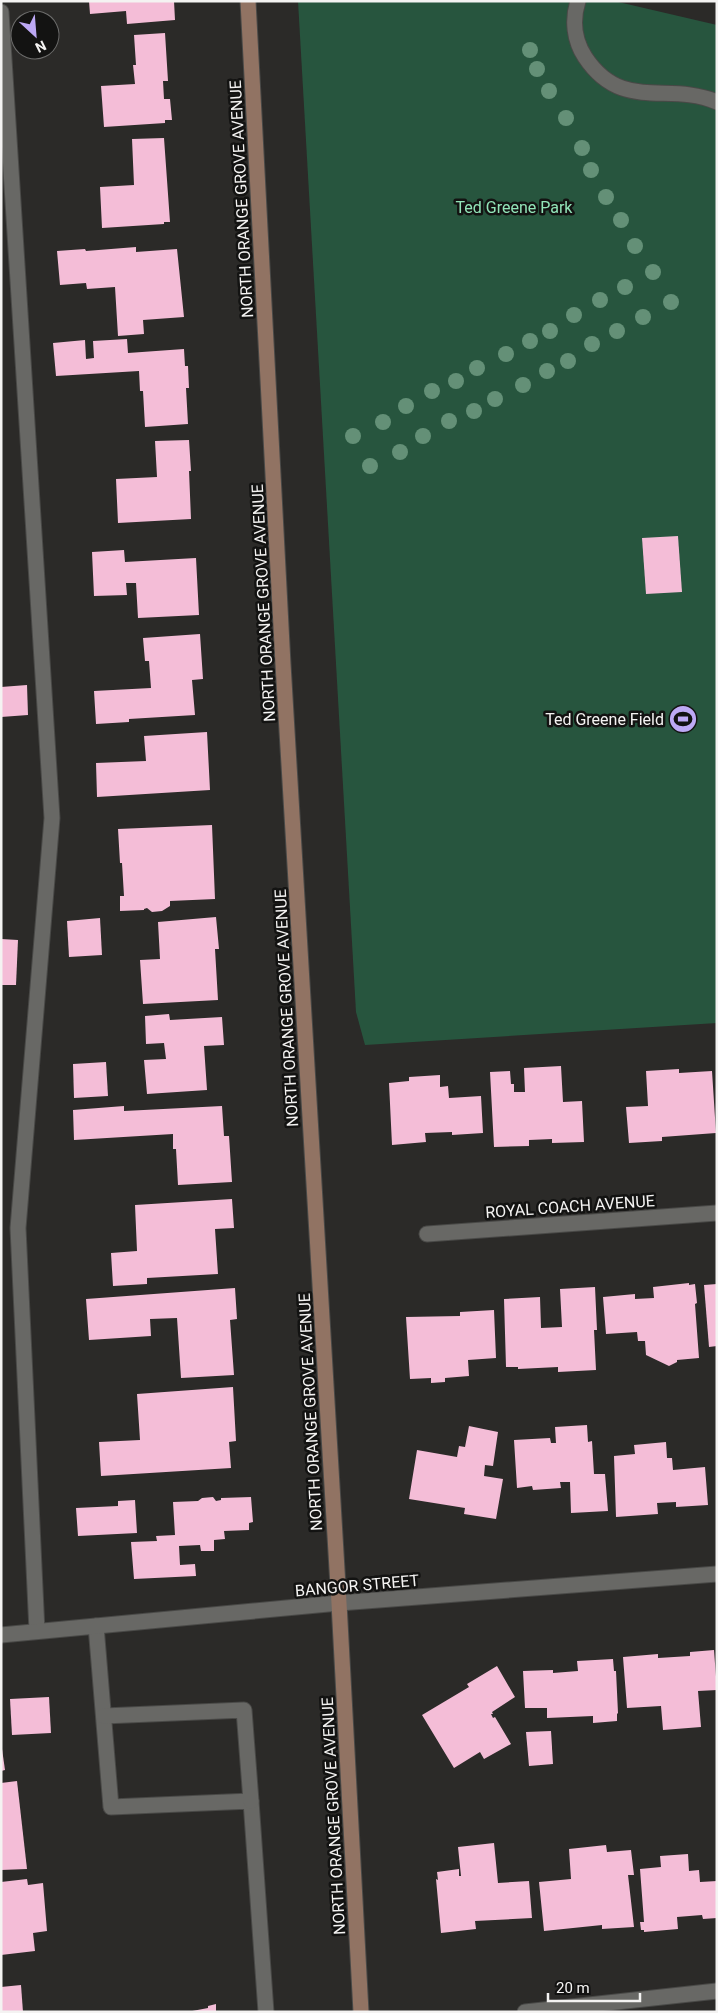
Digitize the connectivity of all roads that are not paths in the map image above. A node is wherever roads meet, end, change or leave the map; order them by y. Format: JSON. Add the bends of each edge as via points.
{"nodes":[{"id":1,"x":248,"y":1,"type":"edge"},
{"id":2,"x":578,"y":1,"type":"edge"},
{"id":3,"x":1,"y":12,"type":"edge"},
{"id":4,"x":717,"y":102,"type":"edge"},
{"id":5,"x":717,"y":1214,"type":"edge"},
{"id":6,"x":427,"y":1234,"type":"dead end"},
{"id":7,"x":717,"y":1574,"type":"edge"},
{"id":8,"x":339,"y":1603,"type":"junction"},
{"id":9,"x":96,"y":1626,"type":"junction"},
{"id":10,"x":37,"y":1631,"type":"junction"},
{"id":11,"x":1,"y":1635,"type":"edge"},
{"id":12,"x":104,"y":1716,"type":"junction"},
{"id":13,"x":251,"y":1801,"type":"junction"},
{"id":14,"x":717,"y":1991,"type":"edge"},
{"id":15,"x":266,"y":2012,"type":"edge"},
{"id":16,"x":361,"y":2012,"type":"edge"},
{"id":17,"x":525,"y":2012,"type":"edge"}],
"edges":[{"from":1,"to":8,"type":"main road","name":"NORTH ORANGE GROVE AVENUE"},
{"from":2,"to":4,"type":"street","via":[[575,33],[582,52],[594,71],[613,85],[632,92],[704,96]]},
{"from":3,"to":10,"type":"street","via":[[52,818],[18,1228]]},
{"from":5,"to":6,"type":"street","name":"ROYAL COACH AVENUE"},
{"from":7,"to":8,"type":"street","name":"BANGOR STREET"},
{"from":8,"to":9,"type":"street","name":"BANGOR STREET"},
{"from":8,"to":16,"type":"main road","name":"NORTH ORANGE GROVE AVENUE"},
{"from":9,"to":10,"type":"street","name":"BANGOR STREET"},
{"from":9,"to":12,"type":"street"},
{"from":10,"to":11,"type":"street","name":"BANGOR STREET"},
{"from":12,"to":13,"type":"street","via":[[111,1807]]},
{"from":12,"to":13,"type":"street","via":[[244,1710]]},
{"from":13,"to":15,"type":"street"},
{"from":14,"to":17,"type":"street"}]}
